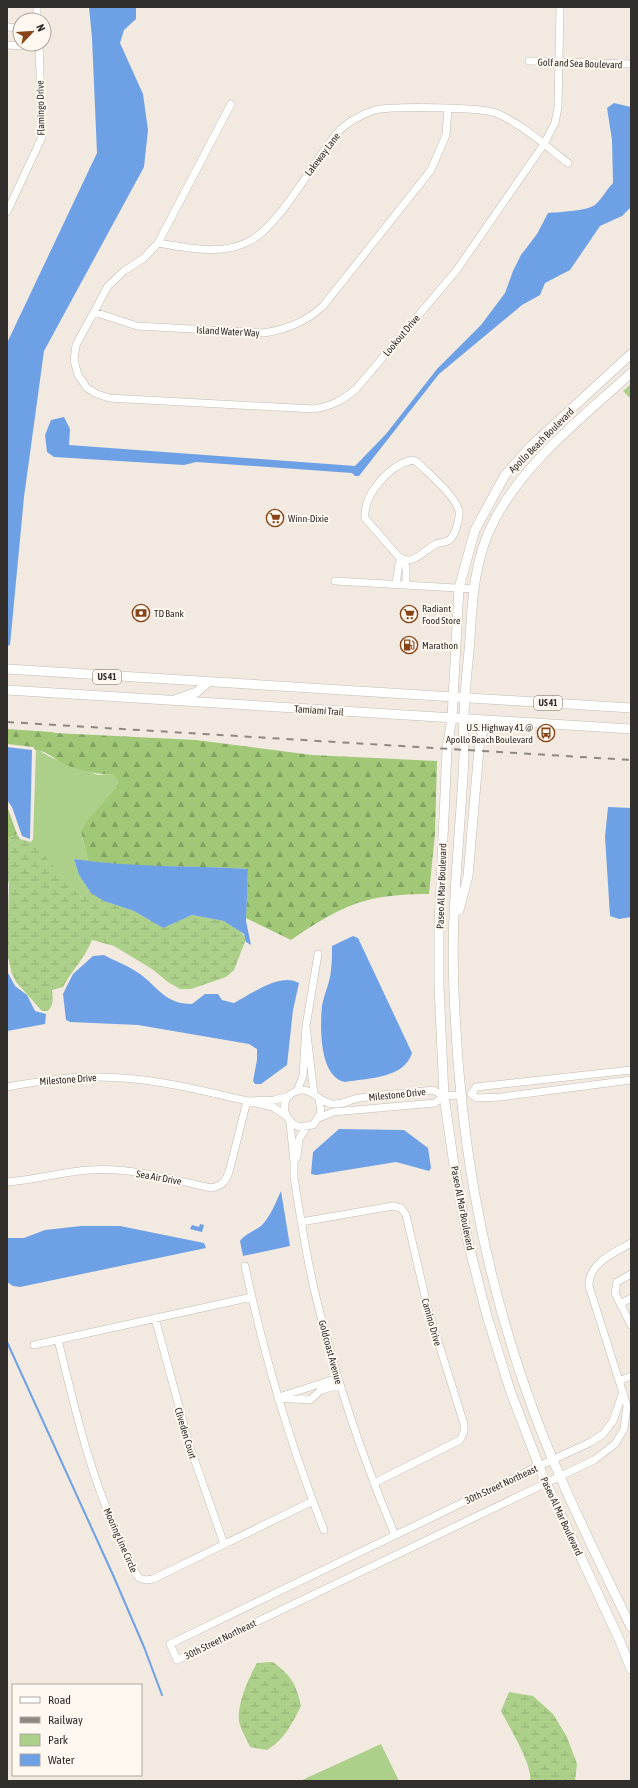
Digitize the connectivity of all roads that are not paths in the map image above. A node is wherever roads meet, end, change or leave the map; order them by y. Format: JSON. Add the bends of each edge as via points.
{"nodes":[{"id":1,"x":560,"y":7,"type":"edge"},
{"id":2,"x":39,"y":52,"type":"edge"},
{"id":3,"x":529,"y":61,"type":"dead end"},
{"id":4,"x":559,"y":63,"type":"junction"},
{"id":5,"x":631,"y":64,"type":"edge"},
{"id":6,"x":232,"y":104,"type":"dead end"},
{"id":7,"x":448,"y":109,"type":"junction"},
{"id":8,"x":544,"y":144,"type":"junction"},
{"id":9,"x":568,"y":163,"type":"dead end"},
{"id":10,"x":7,"y":212,"type":"edge"},
{"id":11,"x":158,"y":243,"type":"junction"},
{"id":12,"x":94,"y":312,"type":"junction"},
{"id":13,"x":631,"y":354,"type":"edge"},
{"id":14,"x":631,"y":374,"type":"edge"},
{"id":15,"x":402,"y":559,"type":"junction"},
{"id":16,"x":335,"y":581,"type":"dead end"},
{"id":17,"x":396,"y":584,"type":"junction"},
{"id":18,"x":406,"y":584,"type":"junction"},
{"id":19,"x":459,"y":588,"type":"junction"},
{"id":20,"x":474,"y":589,"type":"junction"},
{"id":21,"x":7,"y":669,"type":"edge"},
{"id":22,"x":207,"y":683,"type":"junction"},
{"id":23,"x":7,"y":690,"type":"edge"},
{"id":24,"x":453,"y":698,"type":"junction"},
{"id":25,"x":465,"y":698,"type":"junction"},
{"id":26,"x":172,"y":701,"type":"junction"},
{"id":27,"x":631,"y":708,"type":"edge"},
{"id":28,"x":452,"y":718,"type":"junction"},
{"id":29,"x":464,"y":719,"type":"junction"},
{"id":30,"x":493,"y":721,"type":"junction"},
{"id":31,"x":631,"y":729,"type":"edge"},
{"id":32,"x":454,"y":929,"type":"junction"},
{"id":33,"x":318,"y":954,"type":"dead end"},
{"id":34,"x":306,"y":1026,"type":"junction"},
{"id":35,"x":631,"y":1070,"type":"edge"},
{"id":36,"x":631,"y":1080,"type":"edge"},
{"id":37,"x":7,"y":1087,"type":"edge"},
{"id":38,"x":297,"y":1091,"type":"junction"},
{"id":39,"x":460,"y":1095,"type":"junction"},
{"id":40,"x":289,"y":1096,"type":"junction"},
{"id":41,"x":316,"y":1096,"type":"junction"},
{"id":42,"x":444,"y":1096,"type":"junction"},
{"id":43,"x":247,"y":1100,"type":"junction"},
{"id":44,"x":285,"y":1114,"type":"junction"},
{"id":45,"x":320,"y":1118,"type":"junction"},
{"id":46,"x":290,"y":1123,"type":"junction"},
{"id":47,"x":306,"y":1128,"type":"junction"},
{"id":48,"x":294,"y":1162,"type":"junction"},
{"id":49,"x":7,"y":1182,"type":"edge"},
{"id":50,"x":301,"y":1222,"type":"junction"},
{"id":51,"x":631,"y":1243,"type":"edge"},
{"id":52,"x":245,"y":1266,"type":"dead end"},
{"id":53,"x":631,"y":1274,"type":"edge"},
{"id":54,"x":252,"y":1297,"type":"junction"},
{"id":55,"x":631,"y":1298,"type":"edge"},
{"id":56,"x":620,"y":1304,"type":"junction"},
{"id":57,"x":155,"y":1318,"type":"junction"},
{"id":58,"x":631,"y":1325,"type":"edge"},
{"id":59,"x":58,"y":1340,"type":"junction"},
{"id":60,"x":34,"y":1345,"type":"dead end"},
{"id":61,"x":631,"y":1376,"type":"edge"},
{"id":62,"x":339,"y":1381,"type":"junction"},
{"id":63,"x":619,"y":1381,"type":"junction"},
{"id":64,"x":623,"y":1392,"type":"junction"},
{"id":65,"x":278,"y":1398,"type":"junction"},
{"id":66,"x":553,"y":1460,"type":"junction"},
{"id":67,"x":539,"y":1466,"type":"junction"},
{"id":68,"x":560,"y":1476,"type":"junction"},
{"id":69,"x":546,"y":1482,"type":"junction"},
{"id":70,"x":374,"y":1483,"type":"junction"},
{"id":71,"x":313,"y":1501,"type":"junction"},
{"id":72,"x":324,"y":1530,"type":"dead end"},
{"id":73,"x":395,"y":1535,"type":"junction"},
{"id":74,"x":224,"y":1544,"type":"junction"},
{"id":75,"x":631,"y":1627,"type":"edge"},
{"id":76,"x":631,"y":1669,"type":"edge"}],
"edges":[{"from":1,"to":4,"type":"street","name":"Lookout Drive"},
{"from":2,"to":10,"type":"street","name":"Flamingo Drive","via":[[42,137]]},
{"from":3,"to":4,"type":"street","name":"Golf and Sea Boulevard"},
{"from":4,"to":5,"type":"street","name":"Golf and Sea Boulevard"},
{"from":4,"to":8,"type":"street","name":"Lookout Drive","via":[[558,107],[555,123]]},
{"from":6,"to":11,"type":"street"},
{"from":7,"to":8,"type":"street","name":"Lakeway Lane","via":[[484,110],[496,114]]},
{"from":7,"to":11,"type":"street","name":"Lakeway Lane","via":[[375,110],[356,118],[338,132],[277,215],[251,240],[231,249],[197,250]]},
{"from":7,"to":12,"type":"street","name":"Island Water Way","via":[[446,135],[431,170],[323,306],[298,324],[264,333],[137,326]]},
{"from":8,"to":9,"type":"street","name":"Lakeway Lane"},
{"from":8,"to":12,"type":"street","name":"Lookout Drive","via":[[456,271],[356,389],[328,407],[314,409],[109,398],[97,394],[87,388],[78,375],[74,360],[76,345]]},
{"from":11,"to":12,"type":"street","via":[[144,258],[124,271],[108,286]]},
{"from":13,"to":19,"type":"main road","name":"Apollo Beach Boulevard","via":[[531,446],[505,475],[475,530]]},
{"from":14,"to":20,"type":"main road","name":"Apollo Beach Boulevard","via":[[541,455],[520,481],[493,521],[481,555]]},
{"from":15,"to":15,"type":"street","via":[[412,560],[434,545],[447,541],[452,537],[460,518],[453,500],[417,462],[412,460],[398,465],[382,480],[368,500],[364,511],[365,518]]},
{"from":15,"to":17,"type":"street"},
{"from":15,"to":18,"type":"street","via":[[406,568]]},
{"from":16,"to":17,"type":"street"},
{"from":17,"to":18,"type":"street"},
{"from":18,"to":19,"type":"street"},
{"from":19,"to":20,"type":"street"},
{"from":19,"to":24,"type":"main road","name":"Apollo Beach Boulevard"},
{"from":20,"to":25,"type":"main road","name":"Apollo Beach Boulevard"},
{"from":21,"to":22,"type":"main road","name":"Tamiami Trail","number":"US 41"},
{"from":22,"to":24,"type":"main road","name":"Tamiami Trail","number":"US 41"},
{"from":22,"to":26,"type":"main road","via":[[198,692]]},
{"from":23,"to":26,"type":"main road","name":"Tamiami Trail","number":"US 41"},
{"from":24,"to":25,"type":"main road","name":"Tamiami Trail","number":"US 41"},
{"from":24,"to":28,"type":"main road","name":"Apollo Beach Boulevard"},
{"from":25,"to":27,"type":"main road","name":"Tamiami Trail","number":"US 41"},
{"from":25,"to":29,"type":"main road","name":"Apollo Beach Boulevard"},
{"from":26,"to":28,"type":"main road","name":"Tamiami Trail","number":"US 41"},
{"from":28,"to":29,"type":"main road","name":"Tamiami Trail","number":"US 41"},
{"from":28,"to":42,"type":"main road","name":"Paseo Al Mar Boulevard","via":[[447,750],[439,928]]},
{"from":29,"to":30,"type":"main road","name":"Tamiami Trail","number":"US 41"},
{"from":29,"to":32,"type":"main road","name":"Paseo Al Mar Boulevard"},
{"from":30,"to":31,"type":"main road","name":"Tamiami Trail","number":"US 41"},
{"from":30,"to":32,"type":"main road","via":[[480,737],[468,876]]},
{"from":32,"to":39,"type":"main road","name":"Paseo Al Mar Boulevard","via":[[453,986]]},
{"from":33,"to":34,"type":"street"},
{"from":34,"to":38,"type":"street","via":[[303,1076]]},
{"from":34,"to":41,"type":"street"},
{"from":35,"to":36,"type":"street","via":[[476,1087],[471,1094],[477,1098],[501,1097]]},
{"from":37,"to":43,"type":"street","name":"Milestone Drive","via":[[93,1076],[171,1084]]},
{"from":38,"to":40,"type":"street"},
{"from":38,"to":41,"type":"street","via":[[307,1091]]},
{"from":39,"to":42,"type":"street"},
{"from":39,"to":66,"type":"main road","name":"Paseo Al Mar Boulevard","via":[[468,1159],[490,1272],[526,1389]]},
{"from":40,"to":43,"type":"street","name":"Milestone Drive","via":[[274,1100]]},
{"from":40,"to":44,"type":"street","via":[[284,1105]]},
{"from":41,"to":42,"type":"street","name":"Milestone Drive","via":[[333,1104],[357,1098],[433,1090]]},
{"from":41,"to":45,"type":"street","via":[[322,1108]]},
{"from":42,"to":45,"type":"street","name":"Milestone Drive","via":[[435,1103],[333,1112]]},
{"from":42,"to":67,"type":"main road","name":"Paseo Al Mar Boulevard","via":[[468,1242],[510,1390]]},
{"from":43,"to":44,"type":"street","name":"Milestone Drive"},
{"from":43,"to":49,"type":"street","name":"Sea Air Drive","via":[[229,1172],[226,1181],[219,1187],[211,1188],[162,1176],[91,1170]]},
{"from":44,"to":46,"type":"street"},
{"from":45,"to":47,"type":"street"},
{"from":46,"to":47,"type":"street","via":[[299,1128]]},
{"from":46,"to":48,"type":"street","name":"Goldcoast Avenue"},
{"from":47,"to":48,"type":"street","name":"Goldcoast Avenue"},
{"from":48,"to":50,"type":"street","name":"Goldcoast Avenue"},
{"from":50,"to":62,"type":"street","name":"Goldcoast Avenue","via":[[315,1293]]},
{"from":50,"to":70,"type":"street","name":"Camino Drive","via":[[393,1206],[401,1208],[406,1215],[428,1309],[464,1424],[464,1432],[460,1440]]},
{"from":51,"to":63,"type":"street","name":"30th Street Northeast","via":[[596,1264],[589,1279]]},
{"from":52,"to":54,"type":"street"},
{"from":53,"to":56,"type":"street","via":[[617,1282],[615,1293]]},
{"from":54,"to":57,"type":"street"},
{"from":54,"to":65,"type":"street"},
{"from":55,"to":56,"type":"street"},
{"from":56,"to":58,"type":"street"},
{"from":57,"to":59,"type":"street"},
{"from":57,"to":74,"type":"street","name":"Cliveden Court","via":[[190,1447]]},
{"from":59,"to":60,"type":"street"},
{"from":59,"to":74,"type":"street","name":"Mooring Line Circle","via":[[95,1476],[111,1521],[139,1578],[153,1579]]},
{"from":61,"to":63,"type":"street"},
{"from":62,"to":65,"type":"street"},
{"from":62,"to":65,"type":"street","via":[[321,1390],[310,1400]]},
{"from":62,"to":70,"type":"street","name":"Goldcoast Avenue"},
{"from":63,"to":64,"type":"street","name":"30th Street Northeast"},
{"from":64,"to":66,"type":"street","name":"30th Street Northeast","via":[[613,1421],[603,1434]]},
{"from":64,"to":68,"type":"street","name":"30th Street Northeast","via":[[628,1406],[624,1429],[615,1444],[601,1456]]},
{"from":65,"to":71,"type":"street"},
{"from":66,"to":67,"type":"street","name":"30th Street Northeast"},
{"from":66,"to":68,"type":"main road","name":"Paseo Al Mar Boulevard"},
{"from":67,"to":69,"type":"main road","name":"Paseo Al Mar Boulevard"},
{"from":67,"to":73,"type":"street","name":"30th Street Northeast"},
{"from":68,"to":69,"type":"street","name":"30th Street Northeast"},
{"from":68,"to":75,"type":"main road","name":"Paseo Al Mar Boulevard"},
{"from":69,"to":73,"type":"street","name":"30th Street Northeast","via":[[177,1660],[170,1644]]},
{"from":69,"to":76,"type":"main road","name":"Paseo Al Mar Boulevard"},
{"from":70,"to":73,"type":"street","name":"Goldcoast Avenue"},
{"from":71,"to":72,"type":"street"},
{"from":71,"to":74,"type":"street","name":"Mooring Line Circle"}]}
